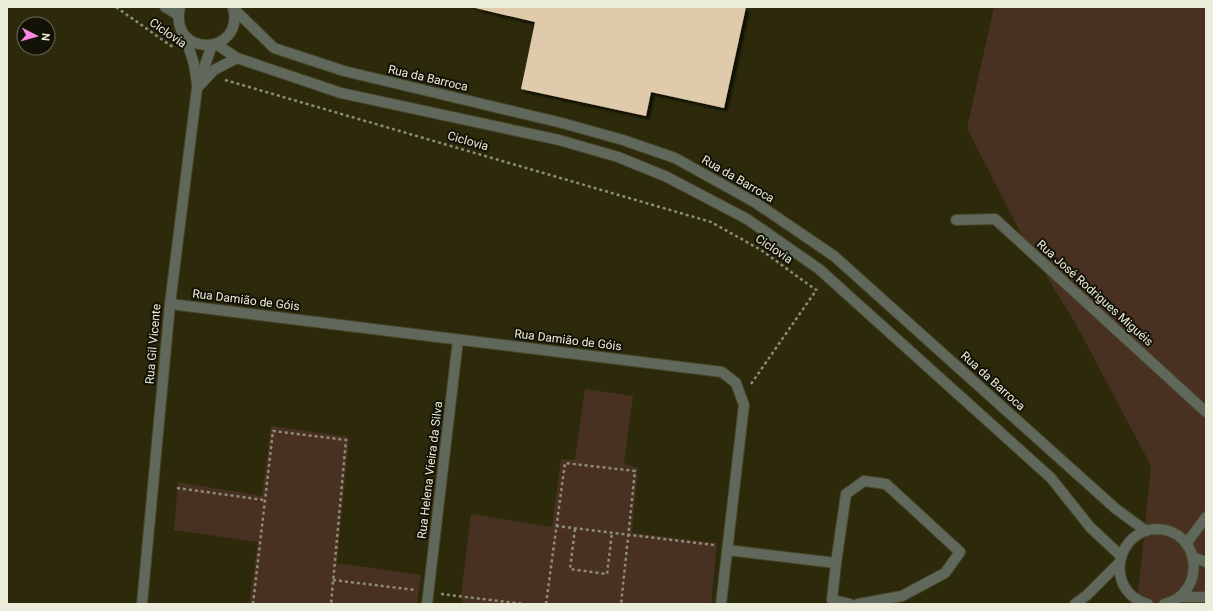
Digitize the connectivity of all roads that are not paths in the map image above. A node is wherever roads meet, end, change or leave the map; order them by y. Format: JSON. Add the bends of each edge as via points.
{"nodes":[{"id":1,"x":165,"y":7,"type":"edge"},
{"id":2,"x":233,"y":8,"type":"edge"},
{"id":3,"x":179,"y":11,"type":"edge"},
{"id":4,"x":185,"y":36,"type":"junction"},
{"id":5,"x":214,"y":44,"type":"junction"},
{"id":6,"x":237,"y":58,"type":"junction"},
{"id":7,"x":197,"y":88,"type":"junction"},
{"id":8,"x":956,"y":220,"type":"dead end"},
{"id":9,"x":170,"y":304,"type":"junction"},
{"id":10,"x":458,"y":340,"type":"junction"},
{"id":11,"x":1206,"y":412,"type":"edge"},
{"id":12,"x":1206,"y":517,"type":"edge"},
{"id":13,"x":1146,"y":531,"type":"junction"},
{"id":14,"x":1186,"y":544,"type":"junction"},
{"id":15,"x":726,"y":550,"type":"junction"},
{"id":16,"x":1193,"y":557,"type":"junction"},
{"id":17,"x":1120,"y":559,"type":"junction"},
{"id":18,"x":1206,"y":562,"type":"edge"},
{"id":19,"x":836,"y":563,"type":"junction"},
{"id":20,"x":1180,"y":597,"type":"junction"},
{"id":21,"x":1206,"y":597,"type":"edge"},
{"id":22,"x":1135,"y":602,"type":"edge"},
{"id":23,"x":142,"y":604,"type":"edge"},
{"id":24,"x":427,"y":604,"type":"edge"},
{"id":25,"x":721,"y":604,"type":"edge"},
{"id":26,"x":850,"y":604,"type":"edge"},
{"id":27,"x":858,"y":604,"type":"edge"},
{"id":28,"x":1075,"y":604,"type":"edge"},
{"id":29,"x":1148,"y":604,"type":"edge"},
{"id":30,"x":1164,"y":604,"type":"edge"}],
"edges":[{"from":1,"to":3,"type":"street"},
{"from":2,"to":5,"type":"street","via":[[235,17],[230,33]]},
{"from":2,"to":13,"type":"street","name":"Rua da Barroca","via":[[274,48],[344,71],[623,140],[675,158],[756,203],[834,256],[1116,509]]},
{"from":3,"to":4,"type":"street","via":[[179,23]]},
{"from":4,"to":5,"type":"street","via":[[197,44]]},
{"from":4,"to":7,"type":"street"},
{"from":5,"to":6,"type":"street"},
{"from":5,"to":7,"type":"street"},
{"from":6,"to":7,"type":"street","via":[[214,70]]},
{"from":6,"to":17,"type":"street","via":[[341,93],[559,140],[618,157],[667,177],[747,219],[819,269],[1051,478],[1090,527]]},
{"from":7,"to":9,"type":"street","name":"Rua Gil Vicente"},
{"from":8,"to":11,"type":"street","name":"Rua José Rodrigues Miguéis","via":[[995,219]]},
{"from":9,"to":10,"type":"street","name":"Rua Damião de Góis"},
{"from":9,"to":23,"type":"street","name":"Rua Gil Vicente"},
{"from":10,"to":15,"type":"street","name":"Rua Damião de Góis","via":[[722,372],[736,383],[744,405]]},
{"from":10,"to":24,"type":"street","name":"Rua Helena Vieira da Silva"},
{"from":12,"to":14,"type":"street"},
{"from":13,"to":14,"type":"street","via":[[1168,531]]},
{"from":13,"to":17,"type":"street","via":[[1126,544]]},
{"from":14,"to":16,"type":"street"},
{"from":15,"to":19,"type":"street"},
{"from":15,"to":25,"type":"street","name":"Rua Damião de Góis"},
{"from":16,"to":18,"type":"street"},
{"from":16,"to":20,"type":"street","via":[[1193,579]]},
{"from":17,"to":22,"type":"street","via":[[1123,585]]},
{"from":17,"to":28,"type":"street","via":[[1087,595]]},
{"from":19,"to":26,"type":"street","via":[[832,600]]},
{"from":19,"to":27,"type":"street","via":[[846,494],[864,481],[886,484],[960,552],[945,573],[902,596]]},
{"from":20,"to":21,"type":"street"},
{"from":20,"to":30,"type":"street"},
{"from":22,"to":29,"type":"street"}]}
